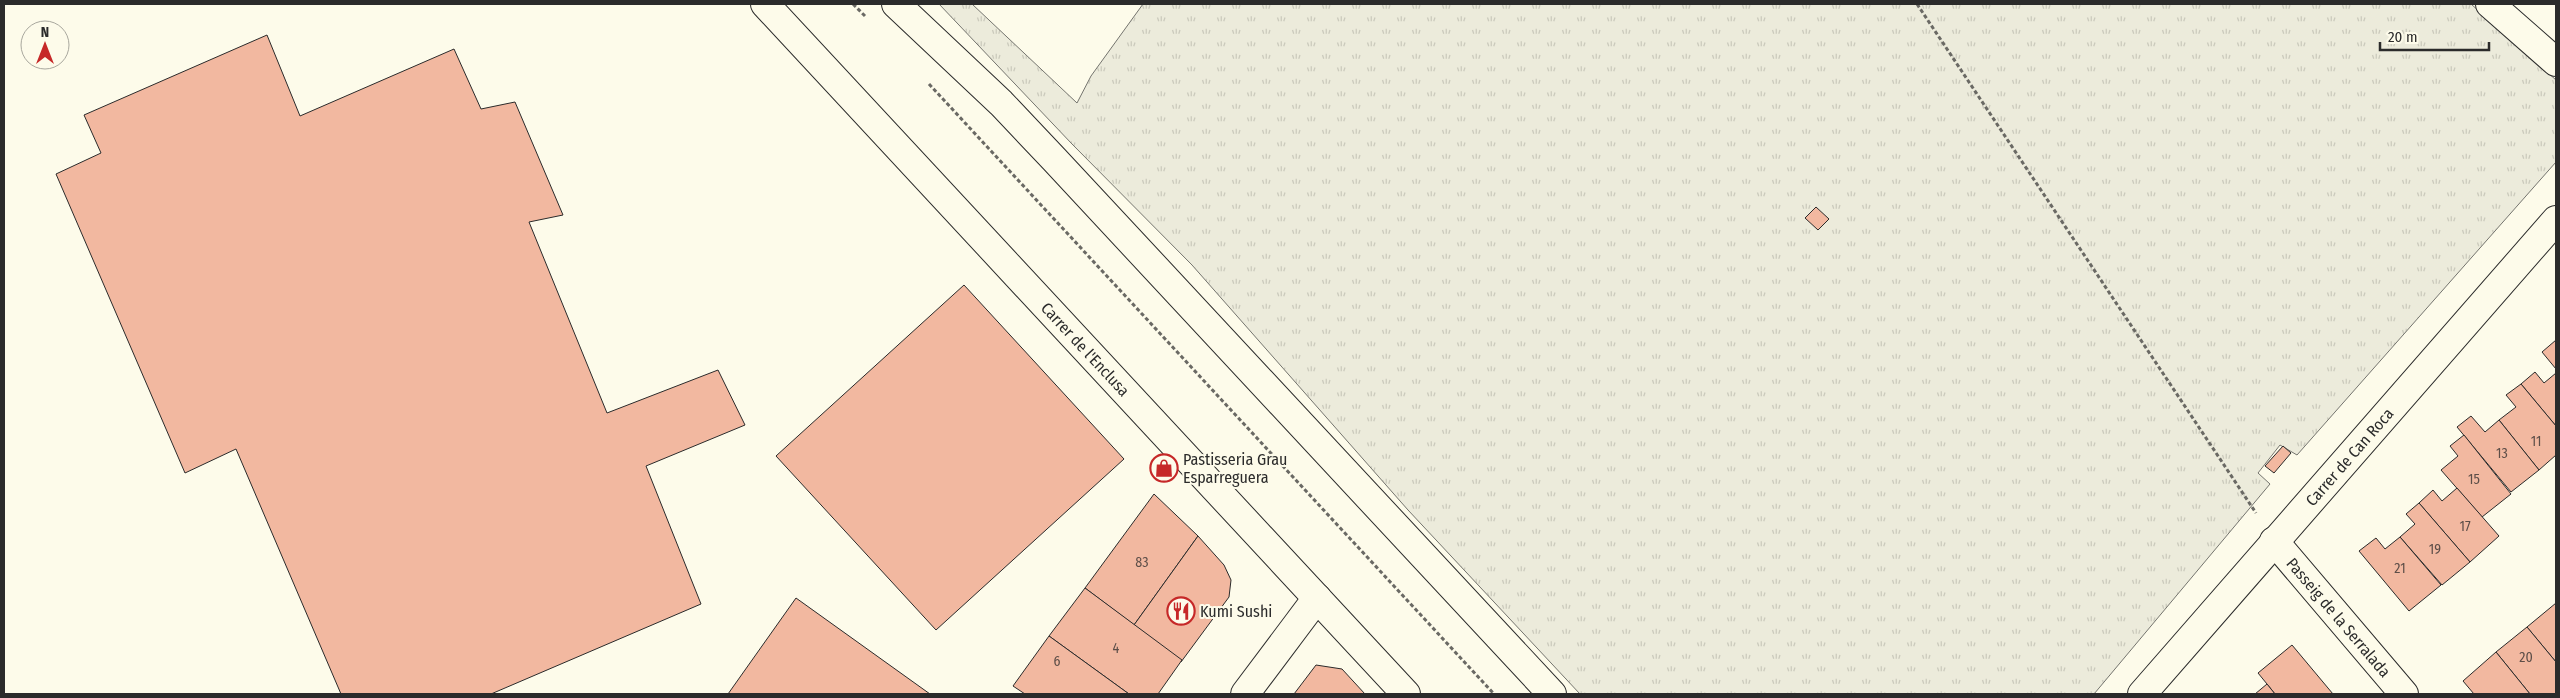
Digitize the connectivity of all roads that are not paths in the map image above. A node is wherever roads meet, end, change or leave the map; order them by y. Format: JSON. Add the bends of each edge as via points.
{"nodes":[{"id":1,"x":765,"y":4,"type":"edge"},
{"id":2,"x":896,"y":4,"type":"edge"},
{"id":3,"x":2490,"y":4,"type":"edge"},
{"id":4,"x":2556,"y":62,"type":"edge"},
{"id":5,"x":2556,"y":220,"type":"edge"},
{"id":6,"x":2274,"y":541,"type":"junction"},
{"id":7,"x":1317,"y":598,"type":"junction"},
{"id":8,"x":1245,"y":694,"type":"edge"},
{"id":9,"x":1406,"y":694,"type":"edge"},
{"id":10,"x":1552,"y":694,"type":"edge"},
{"id":11,"x":2142,"y":694,"type":"edge"},
{"id":12,"x":2404,"y":694,"type":"edge"}],
"edges":[{"from":1,"to":7,"type":"street","name":"Carrer de l'Enclusa"},
{"from":2,"to":10,"type":"street","via":[[1048,152]]},
{"from":3,"to":4,"type":"street"},
{"from":5,"to":6,"type":"street","name":"Carrer de Can Roca"},
{"from":6,"to":11,"type":"street","name":"Carrer de Can Roca"},
{"from":6,"to":12,"type":"street","name":"Passeig de la Serralada"},
{"from":7,"to":8,"type":"street"},
{"from":7,"to":9,"type":"street","name":"Carrer de l'Enclusa"}]}
